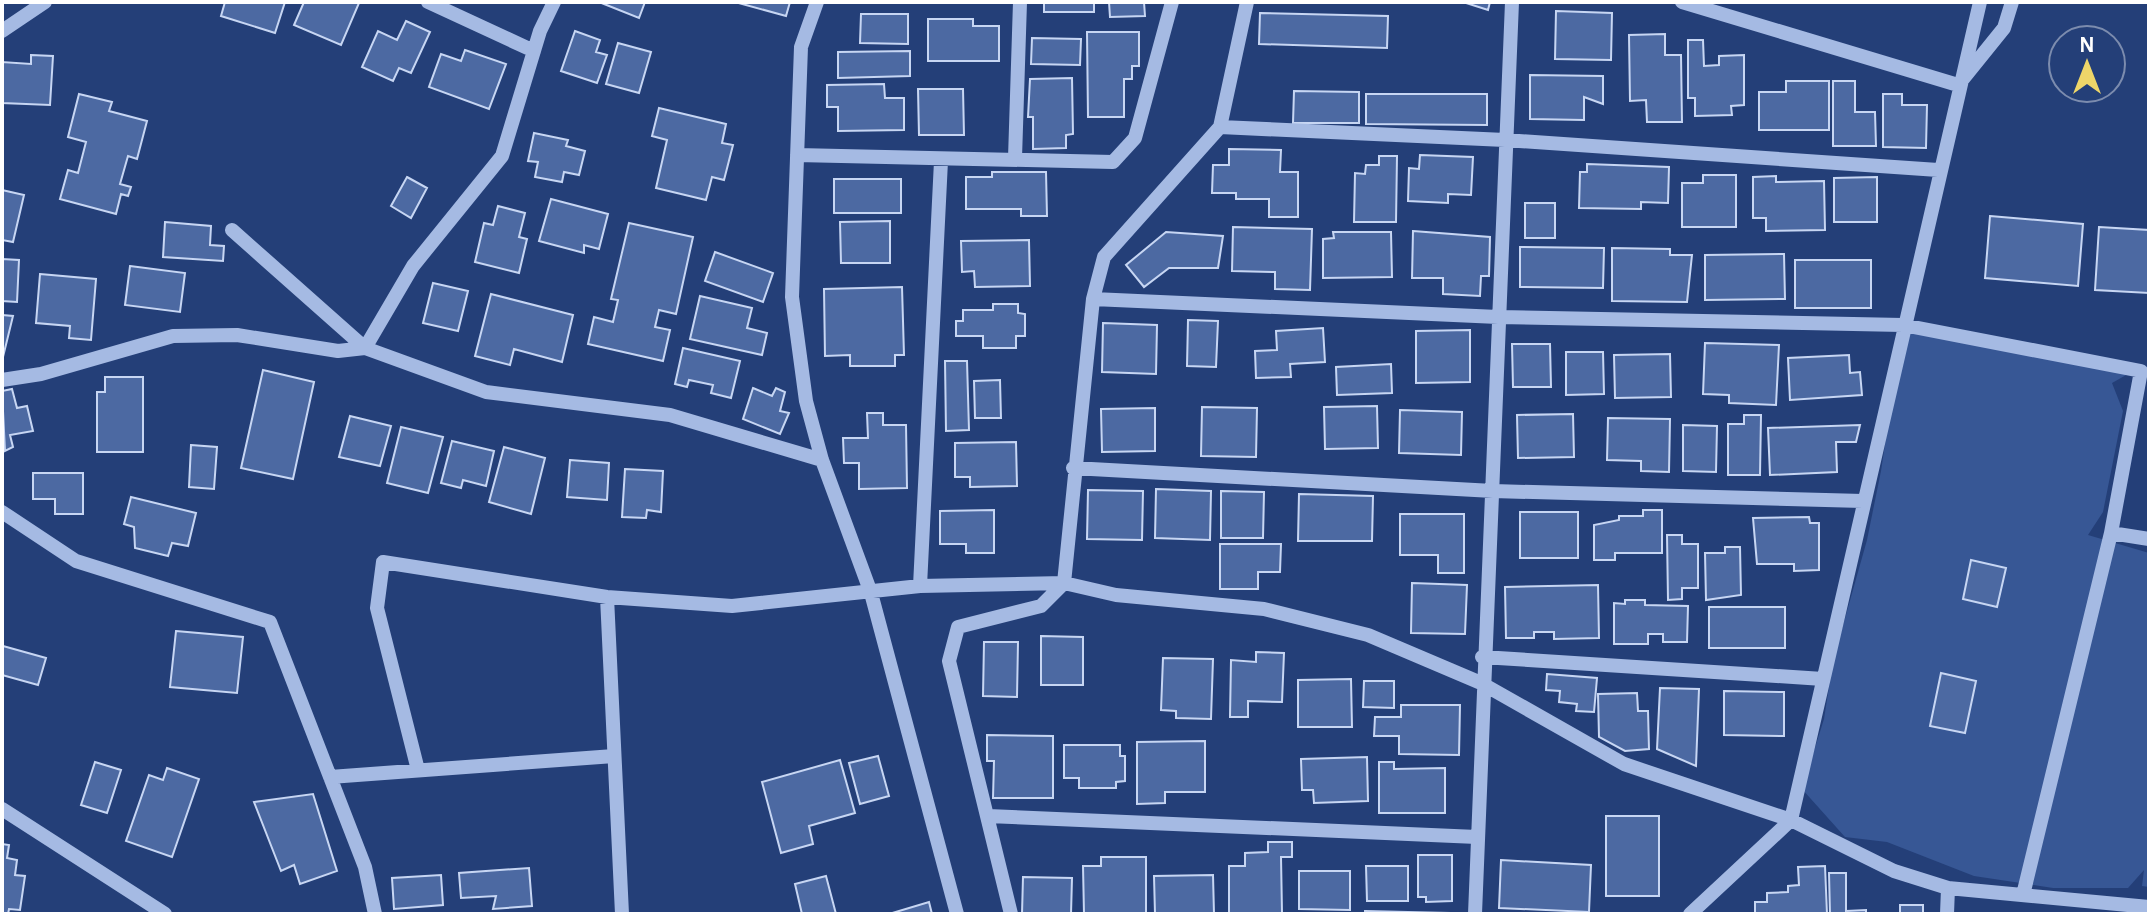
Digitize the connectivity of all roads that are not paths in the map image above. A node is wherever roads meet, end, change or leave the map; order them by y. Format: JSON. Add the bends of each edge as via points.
{"nodes":[{"id":1,"x":45,"y":2,"type":"edge"},
{"id":2,"x":428,"y":2,"type":"edge"},
{"id":3,"x":554,"y":2,"type":"edge"},
{"id":4,"x":817,"y":2,"type":"edge"},
{"id":5,"x":1020,"y":2,"type":"edge"},
{"id":6,"x":1172,"y":2,"type":"edge"},
{"id":7,"x":1247,"y":2,"type":"edge"},
{"id":8,"x":1512,"y":2,"type":"edge"},
{"id":9,"x":1682,"y":2,"type":"edge"},
{"id":10,"x":1980,"y":2,"type":"edge"},
{"id":11,"x":2012,"y":2,"type":"edge"},
{"id":12,"x":2,"y":31,"type":"edge"},
{"id":13,"x":534,"y":51,"type":"junction"},
{"id":14,"x":1958,"y":85,"type":"junction"},
{"id":15,"x":1220,"y":127,"type":"junction"},
{"id":16,"x":1505,"y":140,"type":"junction"},
{"id":17,"x":797,"y":155,"type":"junction"},
{"id":18,"x":1015,"y":158,"type":"junction"},
{"id":19,"x":941,"y":161,"type":"junction"},
{"id":20,"x":1938,"y":170,"type":"junction"},
{"id":21,"x":232,"y":230,"type":"dead end"},
{"id":22,"x":1093,"y":299,"type":"junction"},
{"id":23,"x":1498,"y":317,"type":"junction"},
{"id":24,"x":1903,"y":325,"type":"junction"},
{"id":25,"x":365,"y":348,"type":"junction"},
{"id":26,"x":2,"y":380,"type":"edge"},
{"id":27,"x":822,"y":460,"type":"junction"},
{"id":28,"x":1073,"y":468,"type":"junction"},
{"id":29,"x":1493,"y":491,"type":"junction"},
{"id":30,"x":1863,"y":501,"type":"junction"},
{"id":31,"x":2,"y":512,"type":"edge"},
{"id":32,"x":2111,"y":533,"type":"junction"},
{"id":33,"x":2149,"y":539,"type":"edge"},
{"id":34,"x":1064,"y":583,"type":"junction"},
{"id":35,"x":920,"y":586,"type":"junction"},
{"id":36,"x":871,"y":593,"type":"junction"},
{"id":37,"x":607,"y":597,"type":"junction"},
{"id":38,"x":1482,"y":657,"type":"junction"},
{"id":39,"x":1823,"y":679,"type":"junction"},
{"id":40,"x":1481,"y":683,"type":"junction"},
{"id":41,"x":614,"y":756,"type":"junction"},
{"id":42,"x":418,"y":770,"type":"junction"},
{"id":43,"x":330,"y":777,"type":"junction"},
{"id":44,"x":2,"y":809,"type":"edge"},
{"id":45,"x":988,"y":816,"type":"junction"},
{"id":46,"x":1791,"y":820,"type":"junction"},
{"id":47,"x":1477,"y":837,"type":"junction"},
{"id":48,"x":1948,"y":888,"type":"junction"},
{"id":49,"x":2023,"y":895,"type":"junction"},
{"id":50,"x":2149,"y":907,"type":"edge"},
{"id":51,"x":165,"y":914,"type":"edge"},
{"id":52,"x":375,"y":914,"type":"edge"},
{"id":53,"x":622,"y":914,"type":"edge"},
{"id":54,"x":957,"y":914,"type":"edge"},
{"id":55,"x":1011,"y":914,"type":"edge"},
{"id":56,"x":1475,"y":914,"type":"edge"},
{"id":57,"x":1690,"y":914,"type":"edge"},
{"id":58,"x":1947,"y":914,"type":"edge"}],
"edges":[{"from":1,"to":12,"type":"street"},
{"from":2,"to":13,"type":"street"},
{"from":3,"to":13,"type":"street"},
{"from":4,"to":17,"type":"street","via":[[801,47]]},
{"from":5,"to":18,"type":"street"},
{"from":6,"to":18,"type":"street","via":[[1135,138],[1113,162]]},
{"from":7,"to":15,"type":"street"},
{"from":8,"to":16,"type":"street"},
{"from":9,"to":14,"type":"street"},
{"from":10,"to":14,"type":"street"},
{"from":11,"to":14,"type":"street","via":[[2004,28]]},
{"from":13,"to":25,"type":"street","via":[[502,156],[413,266]]},
{"from":14,"to":20,"type":"street"},
{"from":15,"to":16,"type":"street"},
{"from":15,"to":22,"type":"street","via":[[1104,257]]},
{"from":16,"to":20,"type":"street"},
{"from":16,"to":23,"type":"street"},
{"from":17,"to":19,"type":"street"},
{"from":17,"to":27,"type":"street","via":[[792,297],[806,401]]},
{"from":18,"to":19,"type":"street"},
{"from":19,"to":35,"type":"street"},
{"from":20,"to":24,"type":"street"},
{"from":21,"to":25,"type":"street"},
{"from":22,"to":23,"type":"street"},
{"from":22,"to":28,"type":"street"},
{"from":23,"to":24,"type":"street"},
{"from":23,"to":29,"type":"street"},
{"from":24,"to":30,"type":"street"},
{"from":24,"to":32,"type":"street","via":[[2141,371]]},
{"from":25,"to":26,"type":"street","via":[[338,351],[237,335],[173,336]]},
{"from":25,"to":27,"type":"street","via":[[486,392],[670,415]]},
{"from":27,"to":36,"type":"street"},
{"from":28,"to":29,"type":"street"},
{"from":28,"to":34,"type":"street"},
{"from":29,"to":30,"type":"street"},
{"from":29,"to":38,"type":"street"},
{"from":30,"to":39,"type":"street"},
{"from":31,"to":43,"type":"street","via":[[76,561],[270,622]]},
{"from":32,"to":33,"type":"street"},
{"from":32,"to":49,"type":"street"},
{"from":34,"to":35,"type":"street"},
{"from":34,"to":40,"type":"street","via":[[1116,595],[1264,609],[1368,635]]},
{"from":34,"to":45,"type":"street","via":[[1041,606],[958,627],[949,661]]},
{"from":35,"to":36,"type":"street"},
{"from":36,"to":37,"type":"street","via":[[732,606]]},
{"from":36,"to":54,"type":"street"},
{"from":37,"to":41,"type":"street"},
{"from":37,"to":42,"type":"street","via":[[383,562],[377,608]]},
{"from":38,"to":39,"type":"street"},
{"from":38,"to":40,"type":"street"},
{"from":39,"to":46,"type":"street"},
{"from":40,"to":46,"type":"street","via":[[1624,764]]},
{"from":40,"to":47,"type":"street"},
{"from":41,"to":42,"type":"street"},
{"from":41,"to":53,"type":"street"},
{"from":42,"to":43,"type":"street"},
{"from":43,"to":52,"type":"street","via":[[365,867]]},
{"from":44,"to":51,"type":"street"},
{"from":45,"to":47,"type":"street"},
{"from":45,"to":55,"type":"street"},
{"from":46,"to":48,"type":"street","via":[[1894,871]]},
{"from":46,"to":57,"type":"street"},
{"from":47,"to":56,"type":"street"},
{"from":48,"to":49,"type":"street"},
{"from":48,"to":58,"type":"street"},
{"from":49,"to":50,"type":"street"}]}
